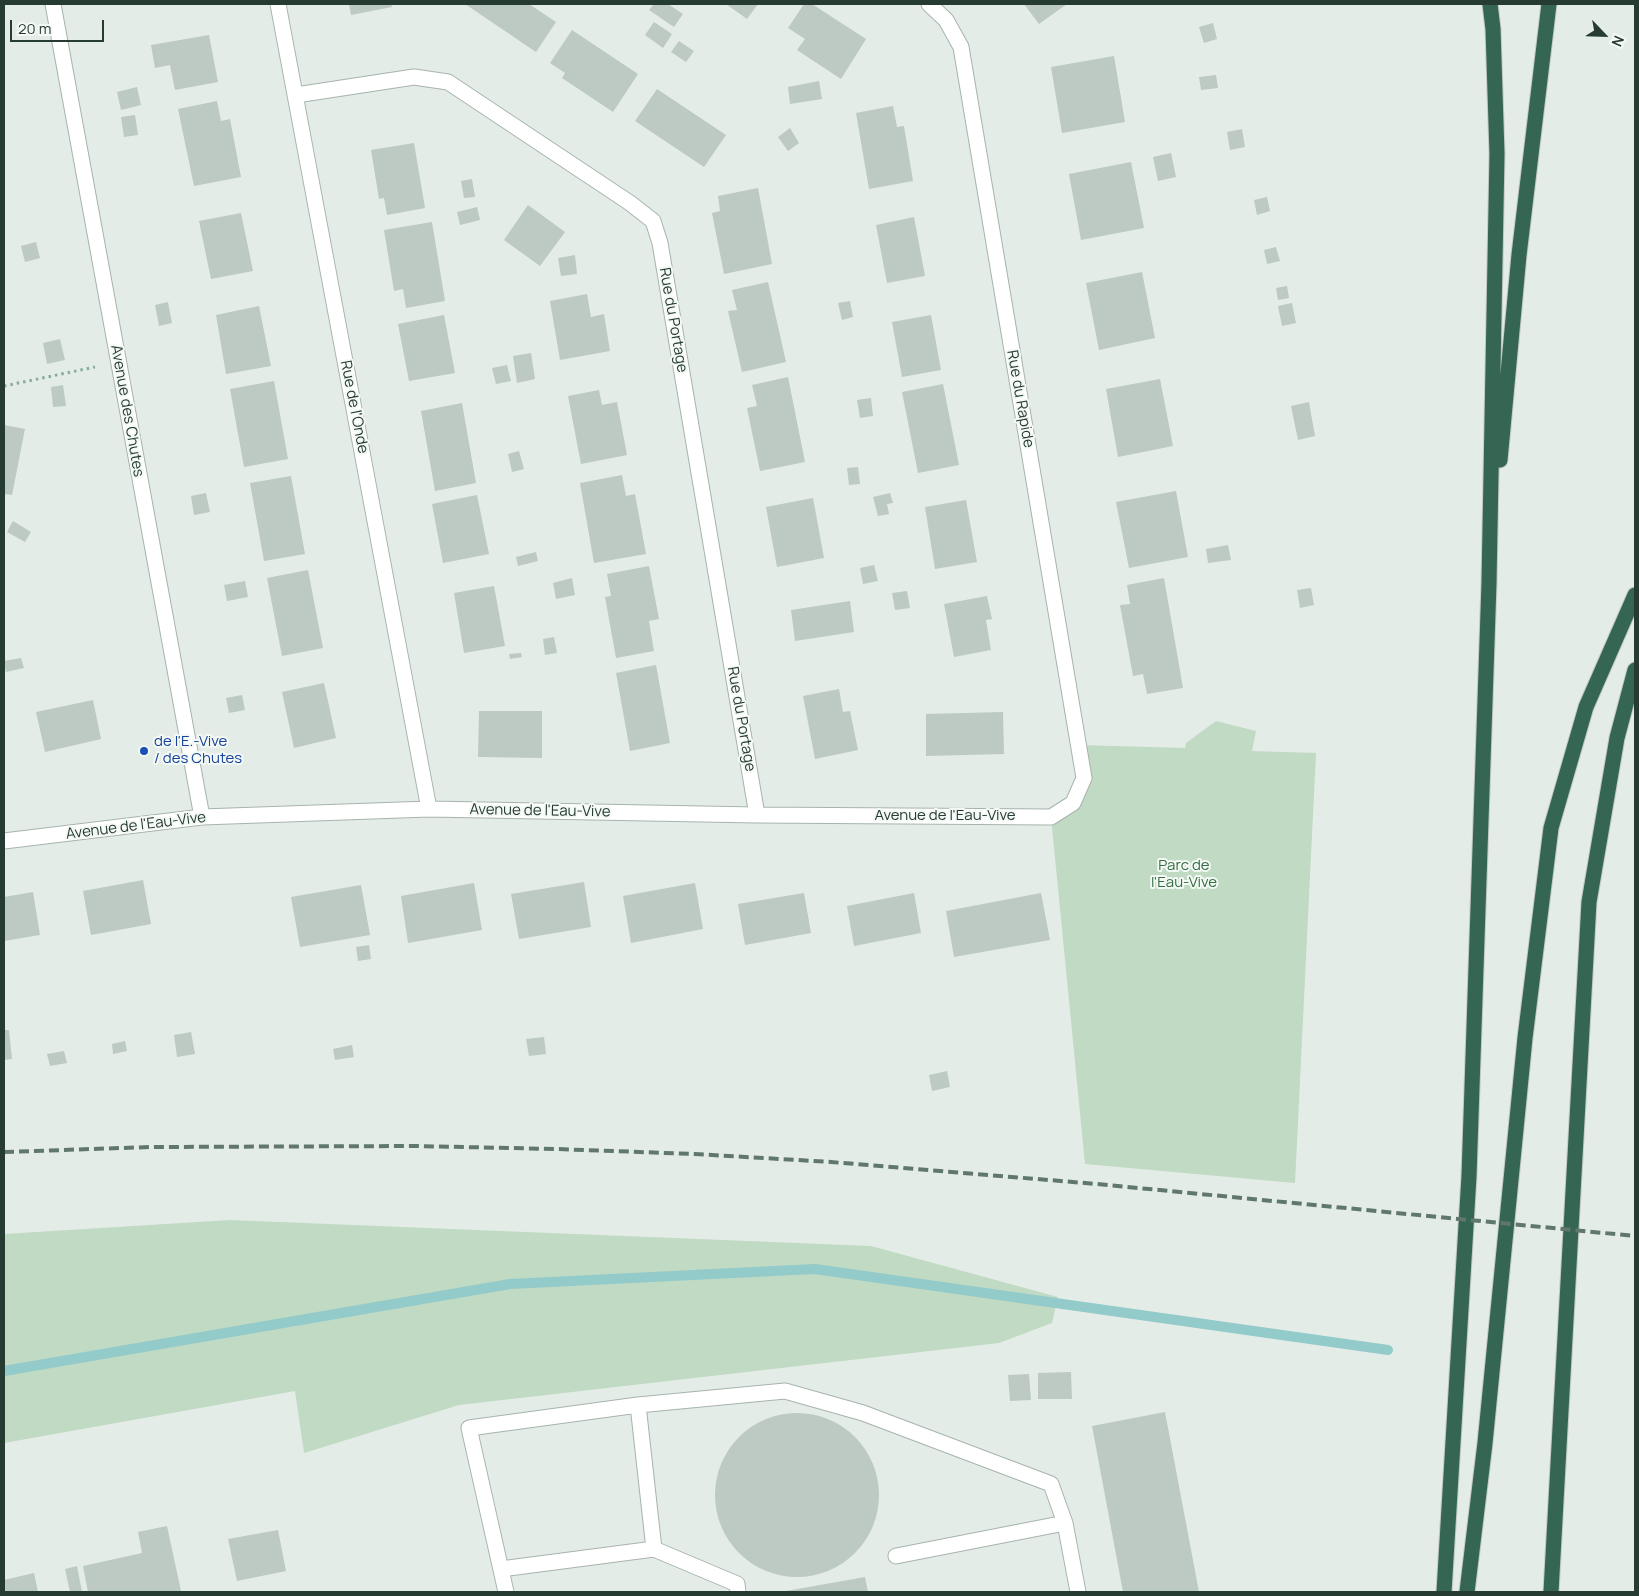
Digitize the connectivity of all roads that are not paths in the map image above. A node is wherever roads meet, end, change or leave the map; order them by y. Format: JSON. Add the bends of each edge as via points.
{"nodes":[{"id":1,"x":52,"y":4,"type":"edge"},
{"id":2,"x":278,"y":4,"type":"edge"},
{"id":3,"x":929,"y":4,"type":"edge"},
{"id":4,"x":1490,"y":4,"type":"edge"},
{"id":5,"x":1549,"y":4,"type":"edge"},
{"id":6,"x":296,"y":95,"type":"junction"},
{"id":7,"x":1489,"y":583,"type":"junction"},
{"id":8,"x":1635,"y":595,"type":"edge"},
{"id":9,"x":1635,"y":670,"type":"edge"},
{"id":10,"x":1073,"y":803,"type":"joint"},
{"id":11,"x":429,"y":810,"type":"junction"},
{"id":12,"x":757,"y":815,"type":"junction"},
{"id":13,"x":202,"y":817,"type":"junction"},
{"id":14,"x":4,"y":841,"type":"edge"},
{"id":15,"x":638,"y":1405,"type":"junction"},
{"id":16,"x":1065,"y":1523,"type":"junction"},
{"id":17,"x":654,"y":1549,"type":"junction"},
{"id":18,"x":896,"y":1556,"type":"dead end"},
{"id":19,"x":501,"y":1569,"type":"junction"},
{"id":20,"x":506,"y":1592,"type":"edge"},
{"id":21,"x":738,"y":1592,"type":"edge"},
{"id":22,"x":1078,"y":1592,"type":"edge"},
{"id":23,"x":1444,"y":1592,"type":"edge"},
{"id":24,"x":1467,"y":1592,"type":"edge"},
{"id":25,"x":1552,"y":1592,"type":"edge"}],
"edges":[{"from":1,"to":13,"type":"street","name":"Avenue des Chutes"},
{"from":2,"to":6,"type":"street","name":"Rue de l'Onde"},
{"from":3,"to":10,"type":"street","name":"Rue du Rapide","via":[[946,20],[961,47],[1084,778]]},
{"from":4,"to":7,"type":"highway","via":[[1497,154]]},
{"from":5,"to":7,"type":"highway","via":[[1518,264]]},
{"from":6,"to":11,"type":"street","name":"Rue de l'Onde"},
{"from":6,"to":12,"type":"street","name":"Rue du Portage","via":[[414,77],[448,82],[652,221],[660,243]]},
{"from":7,"to":23,"type":"highway","via":[[1469,1176]]},
{"from":8,"to":24,"type":"highway","via":[[1586,707],[1551,828],[1525,1038],[1486,1442]]},
{"from":9,"to":25,"type":"highway","via":[[1616,738],[1589,902]]},
{"from":10,"to":12,"type":"street","name":"Avenue de l'Eau-Vive","via":[[1051,817]]},
{"from":11,"to":12,"type":"street","name":"Avenue de l'Eau-Vive"},
{"from":11,"to":13,"type":"street","name":"Avenue de l'Eau-Vive"},
{"from":13,"to":14,"type":"street","name":"Avenue de l'Eau-Vive"},
{"from":15,"to":16,"type":"street","via":[[785,1391],[793,1393],[863,1413],[1051,1484]]},
{"from":15,"to":17,"type":"street"},
{"from":15,"to":19,"type":"street","via":[[469,1428]]},
{"from":16,"to":18,"type":"street"},
{"from":16,"to":22,"type":"street"},
{"from":17,"to":19,"type":"street"},
{"from":17,"to":21,"type":"street","via":[[737,1584]]},
{"from":19,"to":20,"type":"street"}]}
